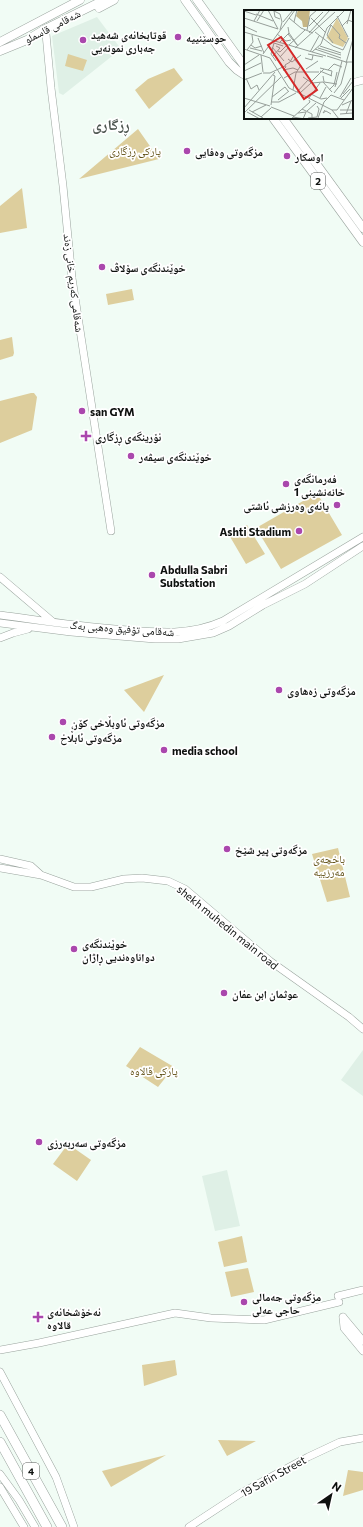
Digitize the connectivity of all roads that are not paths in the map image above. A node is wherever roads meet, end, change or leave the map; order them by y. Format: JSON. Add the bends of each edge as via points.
{"nodes":[{"id":1,"x":80,"y":0,"type":"edge"},
{"id":2,"x":91,"y":0,"type":"edge"},
{"id":3,"x":104,"y":0,"type":"edge"},
{"id":4,"x":114,"y":0,"type":"edge"},
{"id":5,"x":185,"y":0,"type":"edge"},
{"id":6,"x":190,"y":0,"type":"edge"},
{"id":7,"x":196,"y":0,"type":"edge"},
{"id":8,"x":202,"y":0,"type":"edge"},
{"id":9,"x":23,"y":30,"type":"junction"},
{"id":10,"x":46,"y":34,"type":"junction"},
{"id":11,"x":27,"y":40,"type":"junction"},
{"id":12,"x":0,"y":42,"type":"edge"},
{"id":13,"x":225,"y":44,"type":"junction"},
{"id":14,"x":0,"y":51,"type":"edge"},
{"id":15,"x":244,"y":59,"type":"edge"},
{"id":16,"x":244,"y":73,"type":"edge"},
{"id":17,"x":363,"y":80,"type":"edge"},
{"id":18,"x":353,"y":83,"type":"edge"},
{"id":19,"x":274,"y":119,"type":"edge"},
{"id":20,"x":284,"y":119,"type":"edge"},
{"id":21,"x":363,"y":228,"type":"edge"},
{"id":22,"x":363,"y":242,"type":"edge"},
{"id":23,"x":111,"y":531,"type":"dead end"},
{"id":24,"x":363,"y":537,"type":"edge"},
{"id":25,"x":363,"y":546,"type":"edge"},
{"id":26,"x":0,"y":577,"type":"edge"},
{"id":27,"x":0,"y":615,"type":"edge"},
{"id":28,"x":53,"y":622,"type":"junction"},
{"id":29,"x":0,"y":623,"type":"edge"},
{"id":30,"x":34,"y":628,"type":"junction"},
{"id":31,"x":72,"y":629,"type":"junction"},
{"id":32,"x":0,"y":638,"type":"edge"},
{"id":33,"x":0,"y":859,"type":"edge"},
{"id":34,"x":0,"y":868,"type":"edge"},
{"id":35,"x":41,"y":875,"type":"junction"},
{"id":36,"x":363,"y":1028,"type":"edge"},
{"id":37,"x":363,"y":1290,"type":"edge"},
{"id":38,"x":363,"y":1341,"type":"edge"},
{"id":39,"x":0,"y":1350,"type":"edge"},
{"id":40,"x":363,"y":1350,"type":"edge"},
{"id":41,"x":0,"y":1372,"type":"edge"},
{"id":42,"x":0,"y":1415,"type":"edge"},
{"id":43,"x":363,"y":1438,"type":"edge"},
{"id":44,"x":0,"y":1442,"type":"edge"},
{"id":45,"x":0,"y":1474,"type":"edge"},
{"id":46,"x":0,"y":1487,"type":"edge"},
{"id":47,"x":24,"y":1527,"type":"edge"},
{"id":48,"x":35,"y":1527,"type":"edge"},
{"id":49,"x":47,"y":1527,"type":"edge"},
{"id":50,"x":62,"y":1527,"type":"edge"},
{"id":51,"x":74,"y":1527,"type":"edge"},
{"id":52,"x":189,"y":1527,"type":"edge"}],
"edges":[{"from":1,"to":9,"type":"main road"},
{"from":2,"to":9,"type":"main road","name":"شەقامی قاسملو","via":[[47,22]]},
{"from":3,"to":11,"type":"main road","name":"شەقامی قاسملو"},
{"from":4,"to":10,"type":"main road"},
{"from":5,"to":16,"type":"main road","via":[[229,62]]},
{"from":6,"to":13,"type":"main road"},
{"from":7,"to":13,"type":"main road"},
{"from":8,"to":15,"type":"main road"},
{"from":9,"to":12,"type":"main road"},
{"from":10,"to":11,"type":"main road"},
{"from":10,"to":23,"type":"street","name":"شەقامی کەریم خانی زەند","via":[[72,278]]},
{"from":11,"to":14,"type":"main road","name":"شەقامی قاسملو"},
{"from":13,"to":16,"type":"main road"},
{"from":17,"to":18,"type":"street"},
{"from":19,"to":22,"type":"main road","number":"2"},
{"from":20,"to":21,"type":"main road","number":"2"},
{"from":24,"to":31,"type":"street","name":"شەقامی تۆفیق وەهبی بەگ","via":[[223,621],[200,629],[175,632]]},
{"from":25,"to":31,"type":"street","name":"شەقامی تۆفیق وەهبی بەگ","via":[[305,584],[213,633],[178,639],[156,639]]},
{"from":26,"to":28,"type":"street"},
{"from":27,"to":28,"type":"street","name":"شەقامی تۆفیق وەهبی بەگ"},
{"from":28,"to":31,"type":"street","name":"شەقامی تۆفیق وەهبی بەگ"},
{"from":29,"to":30,"type":"street","name":"شەقامی تۆفیق وەهبی بەگ"},
{"from":30,"to":31,"type":"street","name":"شەقامی تۆفیق وەهبی بەگ"},
{"from":30,"to":32,"type":"street"},
{"from":33,"to":35,"type":"street","via":[[31,866]]},
{"from":34,"to":35,"type":"street"},
{"from":35,"to":36,"type":"street","name":"shekh muhedin main road","via":[[74,887],[91,887],[124,879],[142,878],[173,882],[185,889],[270,961]]},
{"from":37,"to":39,"type":"street","via":[[264,1320],[211,1318],[175,1313]]},
{"from":38,"to":40,"type":"street","via":[[343,1316],[344,1328]]},
{"from":41,"to":51,"type":"street","via":[[56,1477]]},
{"from":42,"to":50,"type":"highway","number":"4"},
{"from":43,"to":52,"type":"street","name":"19 Safin Street","via":[[340,1442],[308,1457],[241,1493]]},
{"from":44,"to":49,"type":"highway","number":"4"},
{"from":45,"to":48,"type":"street"},
{"from":46,"to":47,"type":"street"}]}
